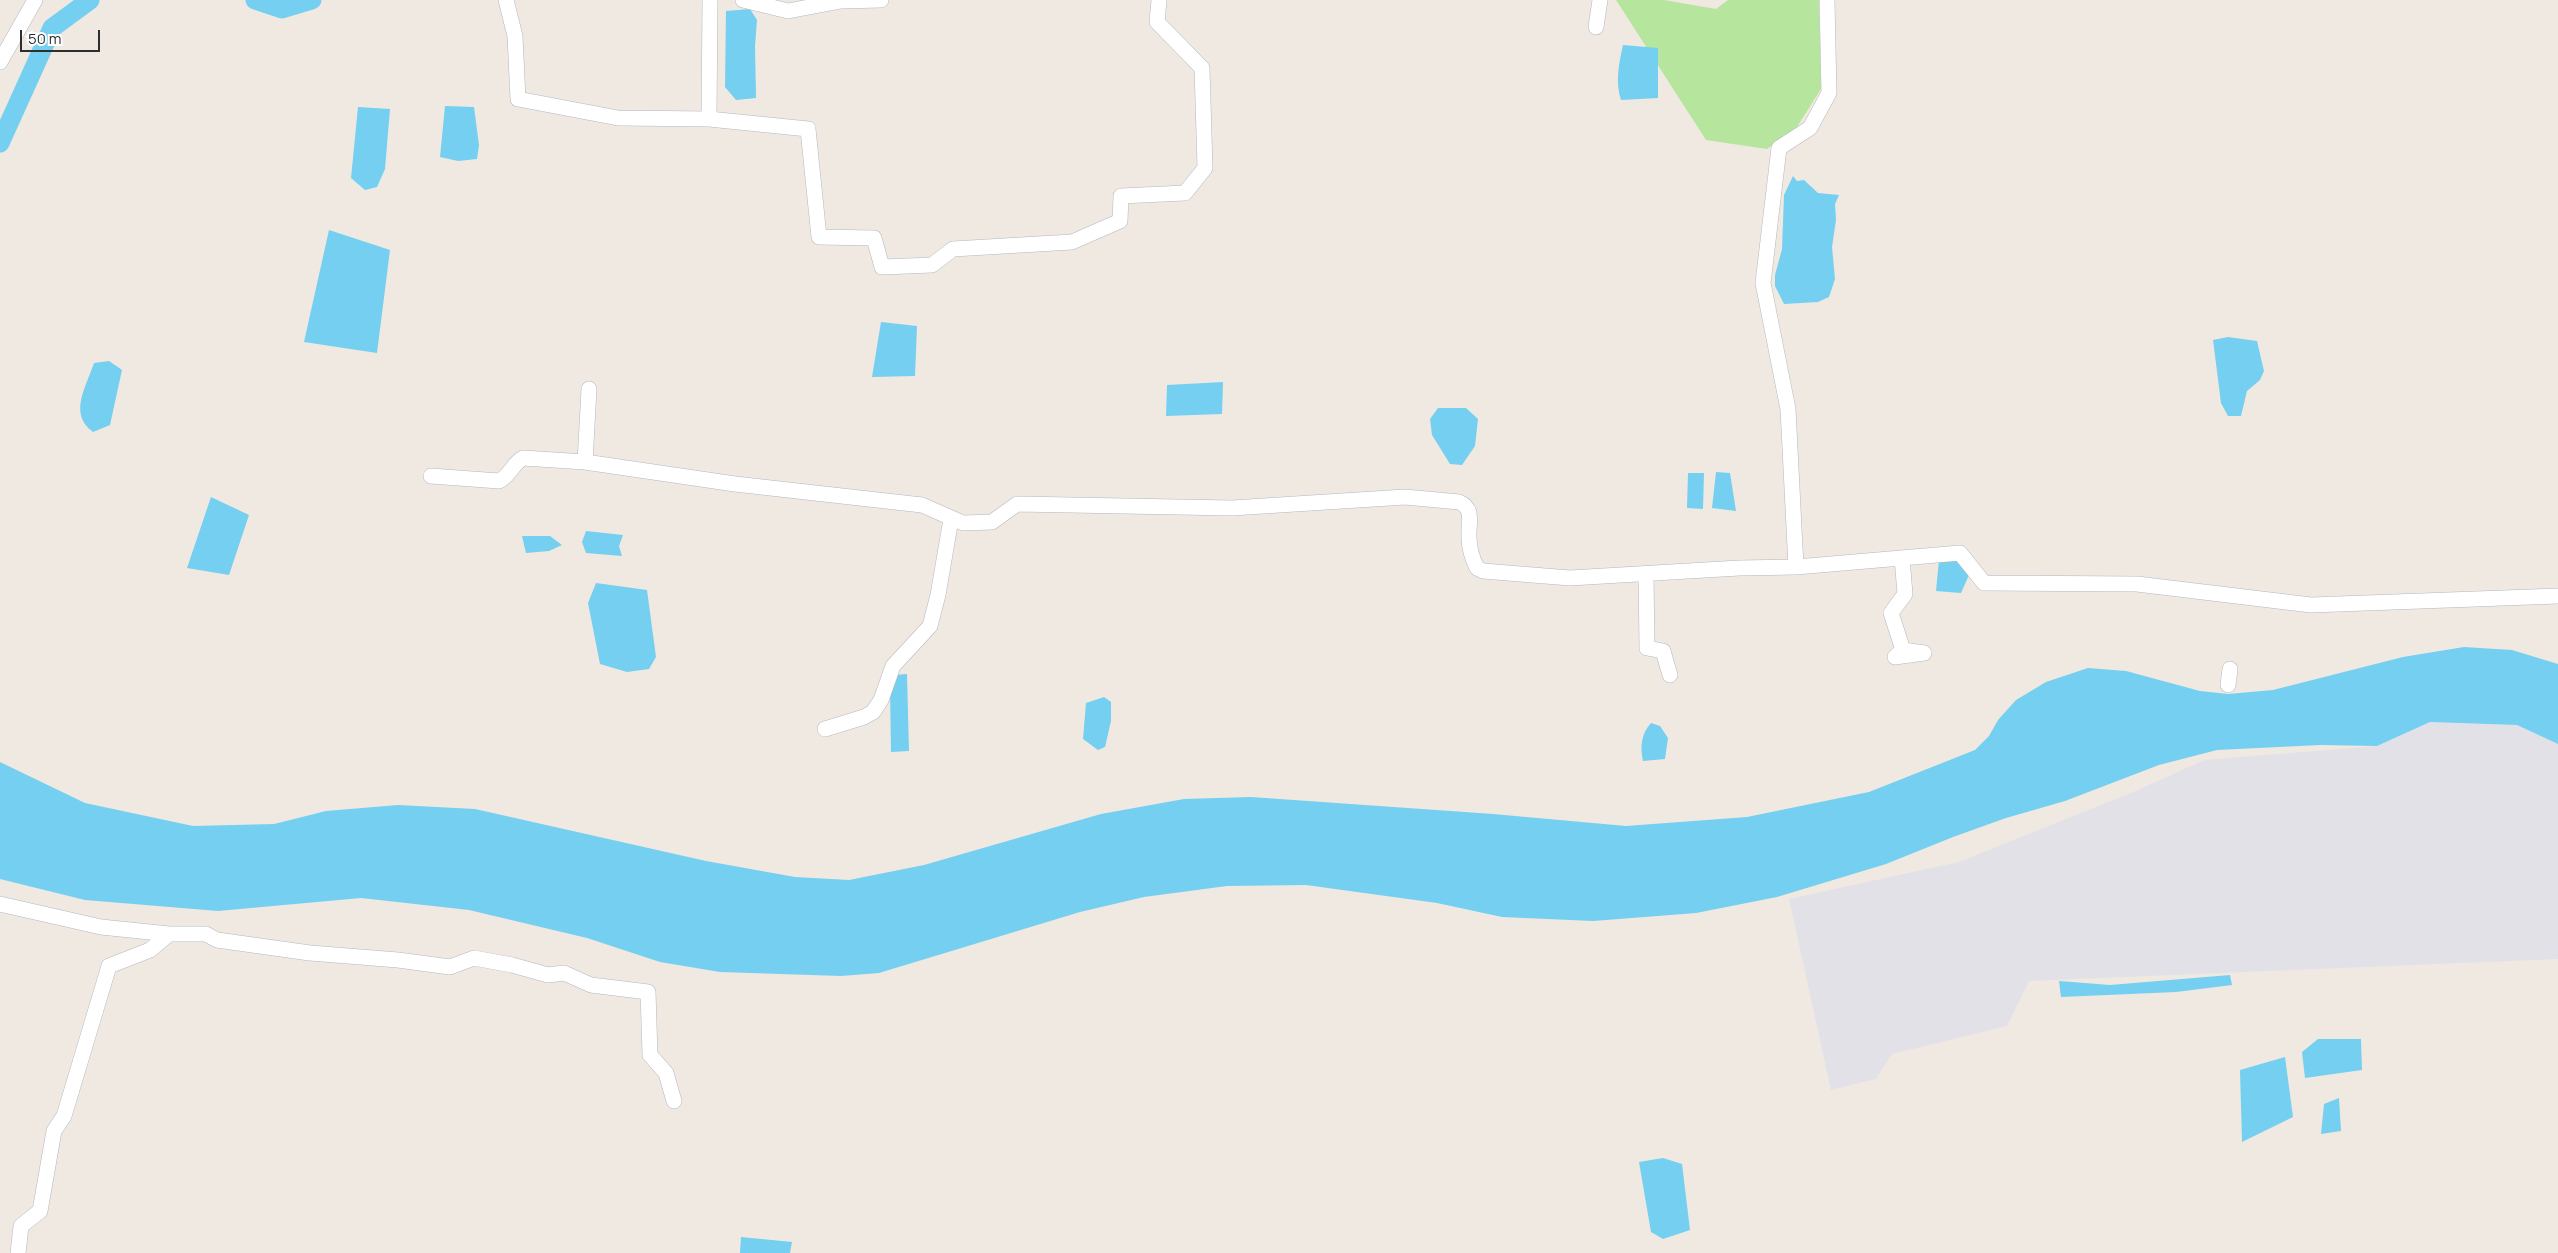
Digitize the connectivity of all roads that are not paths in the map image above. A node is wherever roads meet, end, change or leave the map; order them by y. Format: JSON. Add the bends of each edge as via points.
{"nodes":[{"id":1,"x":35,"y":0,"type":"edge"},
{"id":2,"x":506,"y":0,"type":"edge"},
{"id":3,"x":710,"y":0,"type":"edge"},
{"id":4,"x":744,"y":0,"type":"edge"},
{"id":5,"x":882,"y":0,"type":"edge"},
{"id":6,"x":1159,"y":0,"type":"edge"},
{"id":7,"x":1600,"y":0,"type":"edge"},
{"id":8,"x":1827,"y":0,"type":"edge"},
{"id":9,"x":1596,"y":27,"type":"dead end"},
{"id":10,"x":0,"y":62,"type":"edge"},
{"id":11,"x":709,"y":119,"type":"junction"},
{"id":12,"x":589,"y":389,"type":"dead end"},
{"id":13,"x":585,"y":462,"type":"junction"},
{"id":14,"x":431,"y":476,"type":"dead end"},
{"id":15,"x":951,"y":519,"type":"junction"},
{"id":16,"x":1902,"y":558,"type":"junction"},
{"id":17,"x":1796,"y":567,"type":"junction"},
{"id":18,"x":1646,"y":575,"type":"junction"},
{"id":19,"x":2558,"y":596,"type":"edge"},
{"id":20,"x":1903,"y":650,"type":"dead end"},
{"id":21,"x":2230,"y":669,"type":"dead end"},
{"id":22,"x":1670,"y":675,"type":"dead end"},
{"id":23,"x":2228,"y":685,"type":"dead end"},
{"id":24,"x":826,"y":728,"type":"dead end"},
{"id":25,"x":0,"y":904,"type":"edge"},
{"id":26,"x":169,"y":934,"type":"junction"},
{"id":27,"x":674,"y":1101,"type":"dead end"},
{"id":28,"x":18,"y":1253,"type":"edge"}],
"edges":[{"from":1,"to":10,"type":"street"},
{"from":2,"to":11,"type":"street","via":[[515,36],[518,99],[618,118]]},
{"from":3,"to":11,"type":"street"},
{"from":4,"to":5,"type":"street","via":[[788,11],[841,1]]},
{"from":6,"to":11,"type":"street","via":[[1158,22],[1202,68],[1206,168],[1186,193],[1121,196],[1120,221],[1072,242],[953,249],[932,265],[882,267],[874,238],[819,237],[808,129]]},
{"from":7,"to":9,"type":"street"},
{"from":8,"to":17,"type":"street","via":[[1829,93],[1810,128],[1779,148],[1763,283],[1788,409]]},
{"from":12,"to":13,"type":"street"},
{"from":13,"to":14,"type":"street","via":[[523,458],[499,481]]},
{"from":13,"to":15,"type":"street","via":[[735,484],[922,505]]},
{"from":15,"to":18,"type":"street","via":[[992,522],[1018,504],[1232,508],[1405,497],[1465,504],[1470,514],[1468,538],[1474,562],[1483,571],[1570,578]]},
{"from":15,"to":24,"type":"street","via":[[930,626],[893,666],[881,700],[873,712]]},
{"from":16,"to":17,"type":"street"},
{"from":16,"to":19,"type":"street","via":[[1960,553],[1984,583],[2036,589],[2138,584],[2311,605]]},
{"from":16,"to":20,"type":"street","via":[[1905,594],[1891,612]]},
{"from":17,"to":18,"type":"street"},
{"from":18,"to":22,"type":"street","via":[[1647,648],[1663,651]]},
{"from":21,"to":23,"type":"street"},
{"from":25,"to":26,"type":"street","via":[[101,927]]},
{"from":26,"to":27,"type":"street","via":[[206,934],[217,940],[301,952],[450,967],[474,958],[548,975],[564,973],[591,985],[648,992],[650,1055],[666,1073]]},
{"from":26,"to":28,"type":"street","via":[[150,950],[109,966],[64,1116],[54,1131],[40,1211],[21,1226]]}]}
